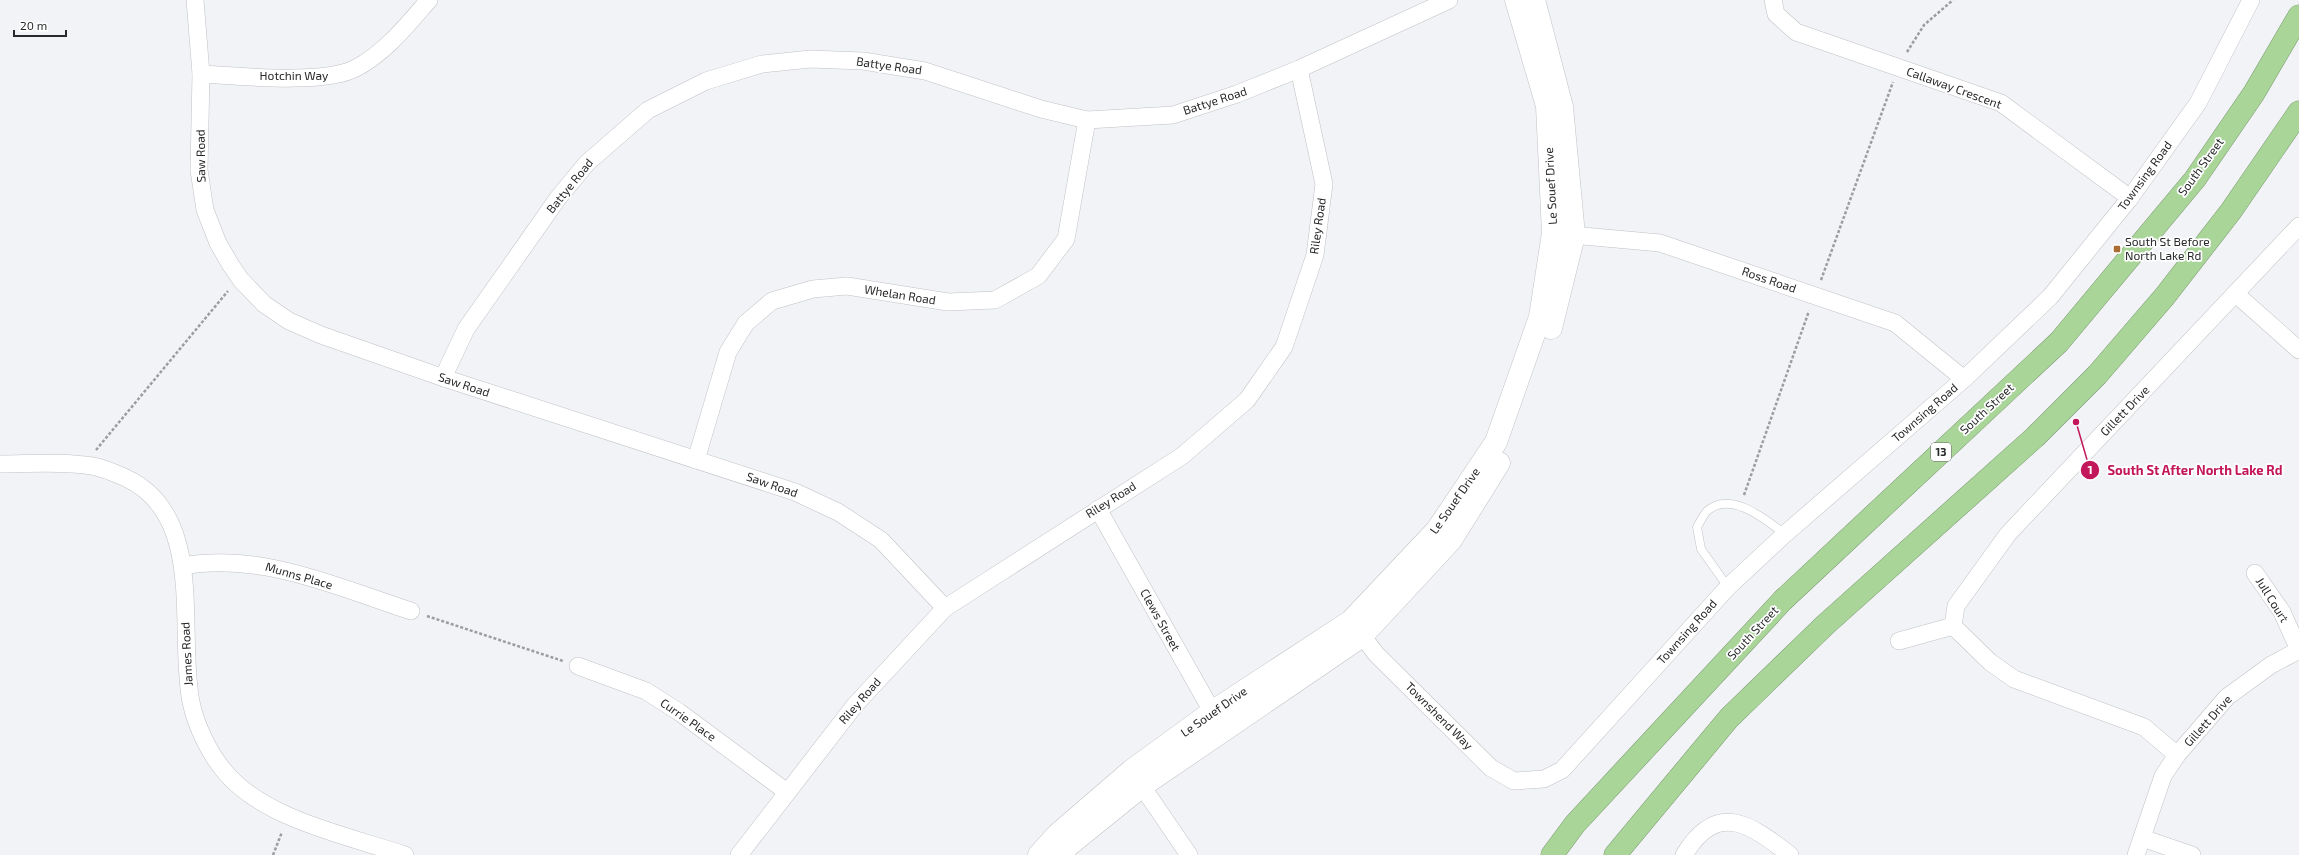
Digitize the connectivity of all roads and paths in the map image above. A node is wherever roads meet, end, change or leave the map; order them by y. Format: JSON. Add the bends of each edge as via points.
{"nodes":[{"id":1,"x":195,"y":0,"type":"edge"},
{"id":2,"x":429,"y":0,"type":"edge"},
{"id":3,"x":1450,"y":0,"type":"edge"},
{"id":4,"x":1516,"y":0,"type":"edge"},
{"id":5,"x":1534,"y":0,"type":"edge"},
{"id":6,"x":1773,"y":0,"type":"edge"},
{"id":7,"x":1953,"y":0,"type":"edge"},
{"id":8,"x":2251,"y":0,"type":"edge"},
{"id":9,"x":2299,"y":16,"type":"edge"},
{"id":10,"x":1898,"y":68,"type":"junction"},
{"id":11,"x":1299,"y":69,"type":"junction"},
{"id":12,"x":202,"y":74,"type":"junction"},
{"id":13,"x":2299,"y":112,"type":"edge"},
{"id":14,"x":1087,"y":120,"type":"junction"},
{"id":15,"x":2130,"y":198,"type":"junction"},
{"id":16,"x":2299,"y":226,"type":"edge"},
{"id":17,"x":1563,"y":234,"type":"junction"},
{"id":18,"x":241,"y":280,"type":"junction"},
{"id":19,"x":2236,"y":294,"type":"junction"},
{"id":20,"x":1815,"y":296,"type":"junction"},
{"id":21,"x":2299,"y":350,"type":"edge"},
{"id":22,"x":444,"y":378,"type":"junction"},
{"id":23,"x":1964,"y":379,"type":"junction"},
{"id":24,"x":696,"y":460,"type":"junction"},
{"id":25,"x":0,"y":464,"type":"edge"},
{"id":26,"x":92,"y":466,"type":"junction"},
{"id":27,"x":1741,"y":505,"type":"junction"},
{"id":28,"x":1098,"y":509,"type":"junction"},
{"id":29,"x":1785,"y":534,"type":"junction"},
{"id":30,"x":183,"y":566,"type":"junction"},
{"id":31,"x":2255,"y":573,"type":"dead end"},
{"id":32,"x":1728,"y":587,"type":"junction"},
{"id":33,"x":945,"y":608,"type":"junction"},
{"id":34,"x":411,"y":611,"type":"joint"},
{"id":35,"x":1953,"y":626,"type":"junction"},
{"id":36,"x":1357,"y":629,"type":"junction"},
{"id":37,"x":1899,"y":641,"type":"dead end"},
{"id":38,"x":2299,"y":650,"type":"edge"},
{"id":39,"x":578,"y":666,"type":"joint"},
{"id":40,"x":1212,"y":712,"type":"junction"},
{"id":41,"x":1224,"y":730,"type":"junction"},
{"id":42,"x":2178,"y":755,"type":"junction"},
{"id":43,"x":1136,"y":778,"type":"junction"},
{"id":44,"x":1544,"y":779,"type":"joint"},
{"id":45,"x":787,"y":792,"type":"junction"},
{"id":46,"x":287,"y":816,"type":"junction"},
{"id":47,"x":2142,"y":838,"type":"junction"},
{"id":48,"x":273,"y":855,"type":"edge"},
{"id":49,"x":404,"y":855,"type":"edge"},
{"id":50,"x":739,"y":855,"type":"edge"},
{"id":51,"x":1040,"y":855,"type":"edge"},
{"id":52,"x":1060,"y":855,"type":"edge"},
{"id":53,"x":1189,"y":855,"type":"edge"},
{"id":54,"x":1552,"y":855,"type":"edge"},
{"id":55,"x":1615,"y":855,"type":"edge"},
{"id":56,"x":1684,"y":855,"type":"edge"},
{"id":57,"x":1790,"y":855,"type":"edge"},
{"id":58,"x":2136,"y":855,"type":"edge"},
{"id":59,"x":2192,"y":855,"type":"edge"}],
"edges":[{"from":1,"to":12,"type":"street","name":"Saw Road"},
{"from":2,"to":12,"type":"street","name":"Hotchin Way","via":[[387,46],[355,68],[332,76],[305,78]]},
{"from":3,"to":11,"type":"street","name":"Battye Road"},
{"from":4,"to":17,"type":"street","name":"Le Souef Drive","via":[[1547,106]]},
{"from":5,"to":17,"type":"street","name":"Le Souef Drive","via":[[1562,107]]},
{"from":6,"to":10,"type":"street","name":"Callaway Crescent","via":[[1776,14],[1796,32]]},
{"from":7,"to":10,"type":"path","via":[[1924,25]]},
{"from":8,"to":15,"type":"street","name":"Townsing Road","via":[[2198,103]]},
{"from":9,"to":54,"type":"highway","name":"South Street","number":"13","via":[[2254,93],[2195,179],[2059,342],[1783,600],[1575,824]]},
{"from":10,"to":15,"type":"street","name":"Callaway Crescent","via":[[2001,103]]},
{"from":10,"to":20,"type":"path"},
{"from":11,"to":14,"type":"street","name":"Battye Road","via":[[1237,94],[1173,115]]},
{"from":11,"to":28,"type":"street","name":"Riley Road","via":[[1324,184],[1315,255],[1284,347],[1247,400],[1182,456]]},
{"from":12,"to":18,"type":"street","name":"Saw Road","via":[[199,170],[205,210],[218,243]]},
{"from":13,"to":55,"type":"highway","via":[[2231,211],[2165,296],[2097,375],[2035,437],[1825,625],[1729,718]]},
{"from":14,"to":22,"type":"street","name":"Battye Road","via":[[1041,109],[925,71],[863,61],[810,59],[762,64],[706,81],[648,110],[587,162],[558,198],[466,329]]},
{"from":14,"to":24,"type":"street","name":"Whelan Road","via":[[1066,239],[1038,276],[995,300],[948,302],[847,286],[813,288],[772,301],[746,323],[728,352]]},
{"from":15,"to":23,"type":"street","name":"Townsing Road","via":[[2050,297]]},
{"from":16,"to":19,"type":"street","name":"Gillett Drive"},
{"from":17,"to":20,"type":"street","name":"Ross Road","via":[[1660,243]]},
{"from":17,"to":36,"type":"street","name":"Le Souef Drive","via":[[1540,317],[1496,442],[1437,530]]},
{"from":18,"to":22,"type":"street","name":"Saw Road","via":[[264,304],[288,321]]},
{"from":18,"to":26,"type":"path","via":[[216,304],[99,446]]},
{"from":19,"to":21,"type":"street"},
{"from":19,"to":35,"type":"street","name":"Gillett Drive","via":[[2008,534],[1956,606]]},
{"from":20,"to":23,"type":"street","name":"Ross Road","via":[[1895,323]]},
{"from":20,"to":27,"type":"path"},
{"from":22,"to":24,"type":"street","name":"Saw Road"},
{"from":23,"to":29,"type":"street","name":"Townsing Road"},
{"from":24,"to":33,"type":"street","name":"Saw Road","via":[[795,492],[838,512],[881,540]]},
{"from":25,"to":26,"type":"street","name":"James Road"},
{"from":26,"to":30,"type":"street","name":"James Road","via":[[109,470],[138,484],[162,507],[176,536]]},
{"from":27,"to":29,"type":"lane","via":[[1763,517]]},
{"from":27,"to":32,"type":"lane","via":[[1722,505],[1707,511],[1697,527],[1701,549]]},
{"from":28,"to":33,"type":"street","name":"Riley Road"},
{"from":28,"to":40,"type":"street","name":"Clews Street"},
{"from":29,"to":32,"type":"street","name":"Townsing Road"},
{"from":30,"to":34,"type":"street","name":"Munns Place","via":[[217,562],[250,563],[285,570]]},
{"from":30,"to":46,"type":"street","name":"James Road","via":[[187,674],[191,703],[202,735],[225,772],[257,800]]},
{"from":31,"to":38,"type":"street","name":"Jull Court","via":[[2282,612]]},
{"from":32,"to":44,"type":"street","name":"Townsing Road","via":[[1562,770]]},
{"from":33,"to":45,"type":"street","name":"Riley Road","via":[[855,705]]},
{"from":34,"to":39,"type":"path"},
{"from":35,"to":37,"type":"street"},
{"from":35,"to":42,"type":"street","name":"Gillett Drive","via":[[1990,662],[2014,680],[2144,727]]},
{"from":36,"to":40,"type":"street","name":"Le Souef Drive"},
{"from":36,"to":41,"type":"street","name":"Le Souef Drive"},
{"from":36,"to":44,"type":"street","name":"Townshend Way","via":[[1376,654],[1491,768],[1514,781]]},
{"from":38,"to":42,"type":"street","name":"Gillett Drive","via":[[2271,665],[2227,697]]},
{"from":39,"to":45,"type":"street","name":"Currie Place","via":[[646,691],[679,712]]},
{"from":40,"to":41,"type":"street","name":"Clews Street"},
{"from":40,"to":43,"type":"street","name":"Le Souef Drive"},
{"from":41,"to":43,"type":"street","name":"Le Souef Drive"},
{"from":42,"to":47,"type":"street","name":"Gillett Drive","via":[[2163,776]]},
{"from":43,"to":51,"type":"street","name":"Le Souef Drive","via":[[1058,834]]},
{"from":43,"to":52,"type":"street","name":"Le Souef Drive"},
{"from":43,"to":53,"type":"street"},
{"from":45,"to":50,"type":"street","name":"Riley Road"},
{"from":46,"to":48,"type":"path"},
{"from":46,"to":49,"type":"street","name":"James Road"},
{"from":47,"to":58,"type":"street","name":"Gillett Drive"},
{"from":47,"to":59,"type":"street"},
{"from":56,"to":57,"type":"street","via":[[1695,837],[1708,826],[1727,822],[1745,825],[1767,837]]}]}
